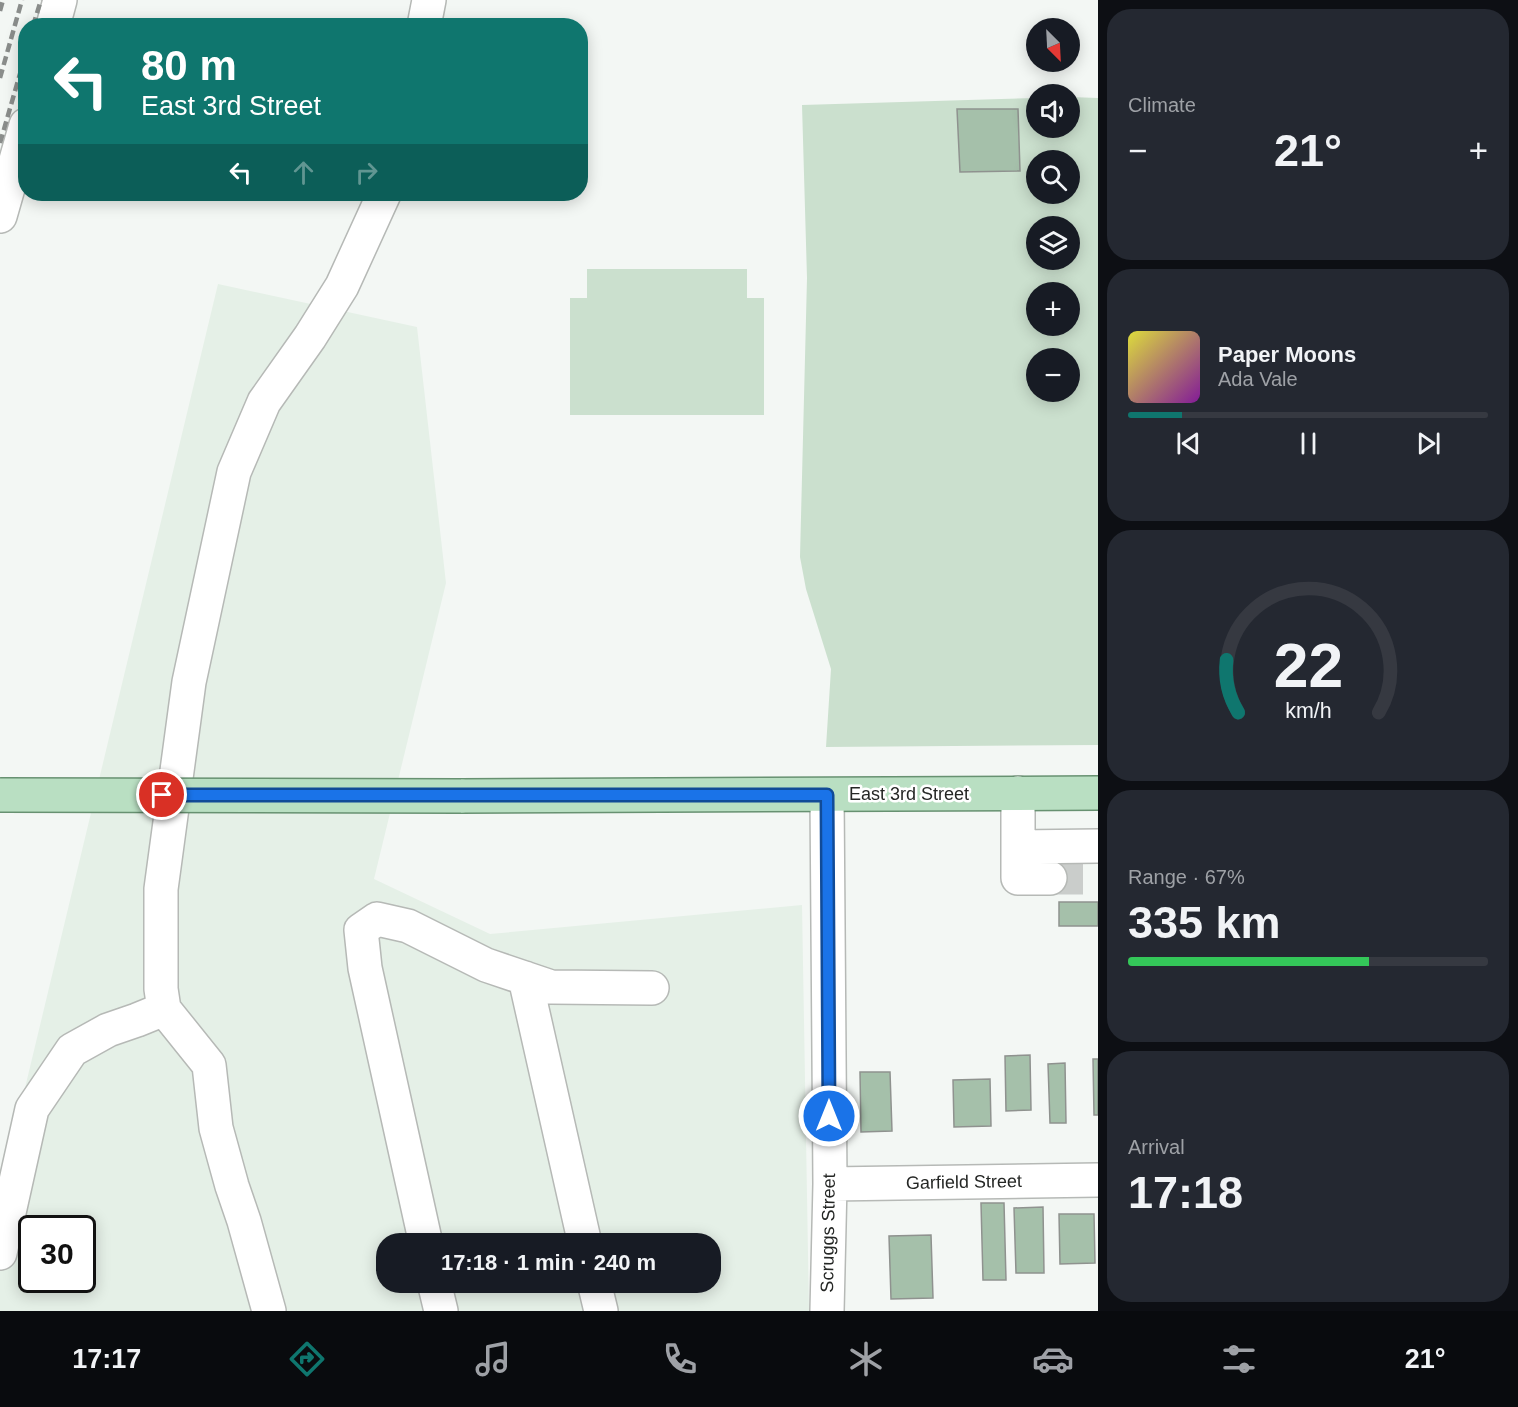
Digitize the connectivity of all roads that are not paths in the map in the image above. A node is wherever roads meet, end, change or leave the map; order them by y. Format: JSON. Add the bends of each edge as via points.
{"nodes":[{"id":1,"x":60,"y":0,"type":"edge"},
{"id":2,"x":429,"y":0,"type":"edge"},
{"id":3,"x":55,"y":18,"type":"edge"},
{"id":4,"x":426,"y":18,"type":"edge"},
{"id":5,"x":18,"y":153,"type":"edge"},
{"id":6,"x":381,"y":201,"type":"edge"},
{"id":7,"x":0,"y":216,"type":"edge"},
{"id":8,"x":1018,"y":793,"type":"junction"},
{"id":9,"x":1098,"y":793,"type":"edge"},
{"id":10,"x":0,"y":795,"type":"edge"},
{"id":11,"x":827,"y":795,"type":"junction"},
{"id":12,"x":1098,"y":846,"type":"edge"},
{"id":13,"x":1018,"y":847,"type":"junction"},
{"id":14,"x":1050,"y":878,"type":"tunnel mouth"},
{"id":15,"x":525,"y":978,"type":"junction"},
{"id":16,"x":652,"y":988,"type":"dead end"},
{"id":17,"x":164,"y":1009,"type":"junction"},
{"id":18,"x":1098,"y":1180,"type":"edge"},
{"id":19,"x":830,"y":1184,"type":"junction"},
{"id":20,"x":424,"y":1233,"type":"edge"},
{"id":21,"x":583,"y":1233,"type":"edge"},
{"id":22,"x":0,"y":1253,"type":"edge"},
{"id":23,"x":437,"y":1293,"type":"edge"},
{"id":24,"x":597,"y":1293,"type":"edge"},
{"id":25,"x":269,"y":1311,"type":"edge"},
{"id":26,"x":441,"y":1311,"type":"edge"},
{"id":27,"x":601,"y":1311,"type":"edge"},
{"id":28,"x":827,"y":1311,"type":"edge"}],
"edges":[{"from":1,"to":3,"type":"street"},
{"from":2,"to":4,"type":"street"},
{"from":5,"to":7,"type":"street"},
{"from":6,"to":17,"type":"street","via":[[342,286],[264,402],[234,472],[189,682],[161,889]]},
{"from":8,"to":9,"type":"main road","name":"East 3rd Street"},
{"from":8,"to":11,"type":"main road","name":"East 3rd Street"},
{"from":8,"to":13,"type":"street"},
{"from":10,"to":11,"type":"main road","name":"East 3rd Street","bridge":true},
{"from":11,"to":19,"type":"street","name":"Scruggs Street"},
{"from":12,"to":13,"type":"street"},
{"from":13,"to":14,"type":"street","via":[[1018,878]]},
{"from":15,"to":16,"type":"street","via":[[551,987]]},
{"from":15,"to":20,"type":"street","via":[[486,965],[408,926],[377,919],[360,930],[364,968]]},
{"from":15,"to":21,"type":"street"},
{"from":17,"to":22,"type":"street","via":[[108,1030],[72,1050],[32,1109]]},
{"from":17,"to":25,"type":"street","via":[[208,1065],[216,1128]]},
{"from":18,"to":19,"type":"street","name":"Garfield Street"},
{"from":19,"to":28,"type":"street","name":"Scruggs Street"},
{"from":23,"to":26,"type":"street"},
{"from":24,"to":27,"type":"street"}]}
